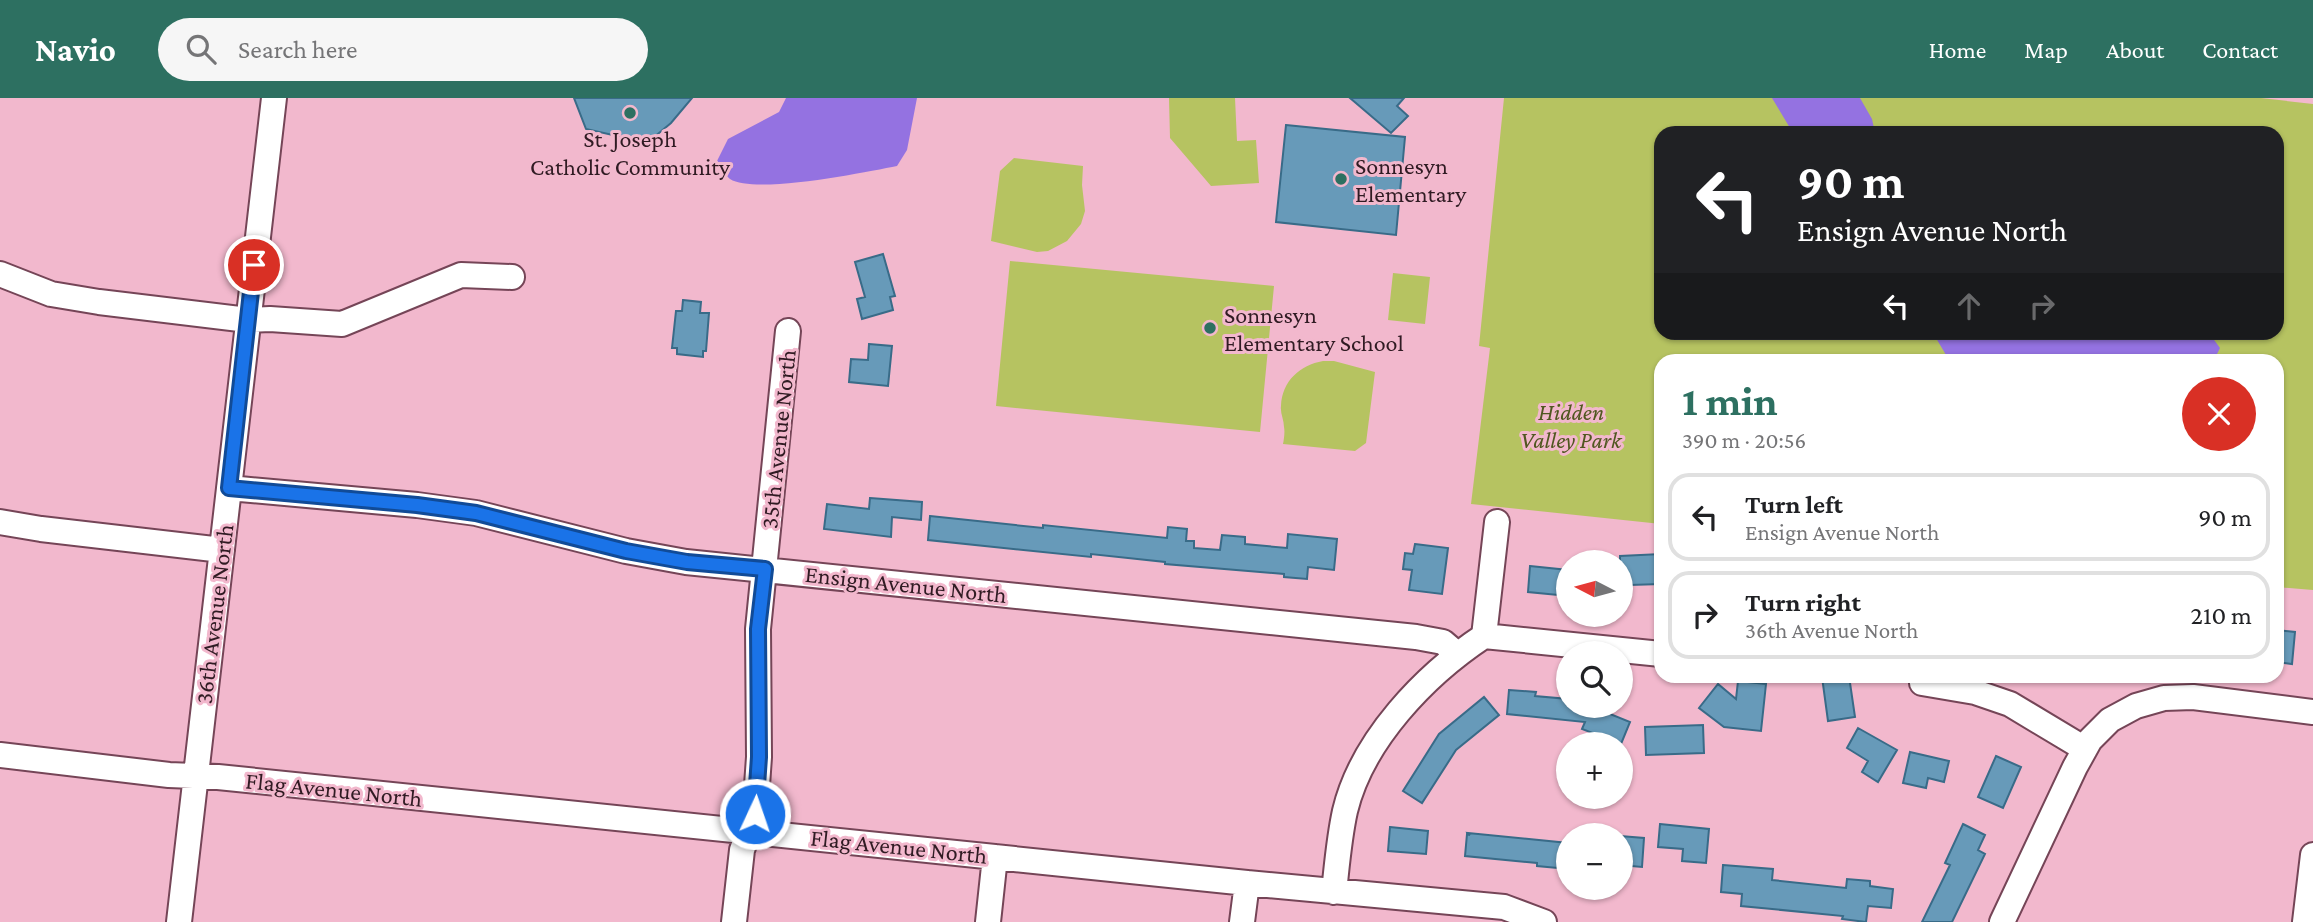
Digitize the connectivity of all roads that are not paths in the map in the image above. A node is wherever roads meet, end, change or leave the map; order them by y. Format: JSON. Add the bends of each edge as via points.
{"nodes":[{"id":1,"x":274,"y":98,"type":"edge"},
{"id":2,"x":0,"y":274,"type":"edge"},
{"id":3,"x":512,"y":277,"type":"dead end"},
{"id":4,"x":248,"y":320,"type":"junction"},
{"id":5,"x":788,"y":331,"type":"dead end"},
{"id":6,"x":229,"y":488,"type":"junction"},
{"id":7,"x":0,"y":522,"type":"edge"},
{"id":8,"x":1497,"y":522,"type":"dead end"},
{"id":9,"x":222,"y":550,"type":"junction"},
{"id":10,"x":765,"y":569,"type":"junction"},
{"id":11,"x":1483,"y":636,"type":"junction"},
{"id":12,"x":1654,"y":652,"type":"edge"},
{"id":13,"x":1457,"y":654,"type":"junction"},
{"id":14,"x":1922,"y":683,"type":"dead end"},
{"id":15,"x":2313,"y":712,"type":"edge"},
{"id":16,"x":2085,"y":749,"type":"junction"},
{"id":17,"x":0,"y":755,"type":"edge"},
{"id":18,"x":196,"y":776,"type":"junction"},
{"id":19,"x":748,"y":830,"type":"junction"},
{"id":20,"x":2313,"y":855,"type":"edge"},
{"id":21,"x":995,"y":857,"type":"junction"},
{"id":22,"x":1247,"y":883,"type":"junction"},
{"id":23,"x":1334,"y":892,"type":"junction"},
{"id":24,"x":1477,"y":913,"type":"edge"},
{"id":25,"x":179,"y":922,"type":"edge"},
{"id":26,"x":734,"y":922,"type":"edge"},
{"id":27,"x":988,"y":922,"type":"edge"},
{"id":28,"x":1242,"y":922,"type":"edge"},
{"id":29,"x":1544,"y":922,"type":"edge"},
{"id":30,"x":2002,"y":922,"type":"edge"},
{"id":31,"x":2305,"y":922,"type":"edge"}],
"edges":[{"from":1,"to":4,"type":"street","name":"36th Avenue North"},
{"from":2,"to":4,"type":"street","via":[[51,294]]},
{"from":3,"to":4,"type":"street","via":[[461,275],[342,324]]},
{"from":4,"to":6,"type":"street","name":"36th Avenue North"},
{"from":5,"to":10,"type":"street","name":"35th Avenue North"},
{"from":6,"to":9,"type":"street","name":"36th Avenue North"},
{"from":6,"to":10,"type":"street","name":"Ensign Avenue North","via":[[476,513],[626,551]]},
{"from":7,"to":9,"type":"street"},
{"from":8,"to":11,"type":"street"},
{"from":9,"to":18,"type":"street","name":"36th Avenue North"},
{"from":10,"to":13,"type":"street","name":"Ensign Avenue North","via":[[1416,637],[1443,642]]},
{"from":10,"to":19,"type":"street","name":"35th Avenue North","via":[[758,629],[759,757],[755,814]]},
{"from":11,"to":12,"type":"street"},
{"from":11,"to":13,"type":"street"},
{"from":13,"to":23,"type":"street","via":[[1414,694],[1362,766],[1346,809]]},
{"from":14,"to":16,"type":"street","via":[[1975,692],[2010,704]]},
{"from":15,"to":16,"type":"street","via":[[2193,697],[2164,698],[2110,720]]},
{"from":16,"to":30,"type":"street"},
{"from":17,"to":18,"type":"street","name":"Flag Avenue North"},
{"from":18,"to":19,"type":"street","name":"Flag Avenue North"},
{"from":18,"to":25,"type":"street","name":"36th Avenue North"},
{"from":19,"to":21,"type":"street","name":"Flag Avenue North"},
{"from":19,"to":26,"type":"street","name":"35th Avenue North"},
{"from":20,"to":31,"type":"street"},
{"from":21,"to":22,"type":"street","name":"Flag Avenue North"},
{"from":21,"to":27,"type":"street"},
{"from":22,"to":23,"type":"street","name":"Flag Avenue North"},
{"from":22,"to":28,"type":"street"},
{"from":23,"to":24,"type":"street","name":"Flag Avenue North"},
{"from":24,"to":29,"type":"street","name":"Flag Avenue North","via":[[1504,907]]}]}
